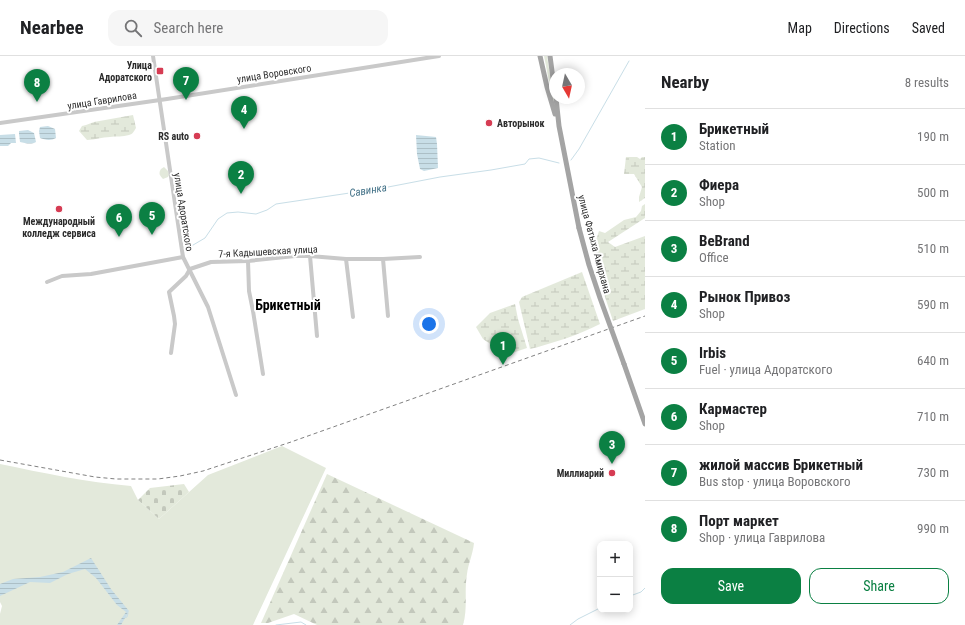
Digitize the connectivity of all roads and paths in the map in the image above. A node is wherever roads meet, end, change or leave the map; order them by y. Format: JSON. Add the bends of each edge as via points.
{"nodes":[{"id":1,"x":153,"y":56,"type":"edge"},
{"id":2,"x":438,"y":56,"type":"edge"},
{"id":3,"x":540,"y":56,"type":"edge"},
{"id":4,"x":550,"y":56,"type":"edge"},
{"id":5,"x":552,"y":68,"type":"edge"},
{"id":6,"x":159,"y":100,"type":"junction"},
{"id":7,"x":557,"y":104,"type":"edge"},
{"id":8,"x":0,"y":123,"type":"edge"},
{"id":9,"x":559,"y":126,"type":"junction"},
{"id":10,"x":310,"y":256,"type":"junction"},
{"id":11,"x":183,"y":257,"type":"junction"},
{"id":12,"x":420,"y":257,"type":"dead end"},
{"id":13,"x":346,"y":259,"type":"junction"},
{"id":14,"x":383,"y":259,"type":"junction"},
{"id":15,"x":248,"y":261,"type":"junction"},
{"id":16,"x":190,"y":269,"type":"junction"},
{"id":17,"x":47,"y":282,"type":"dead end"},
{"id":18,"x":388,"y":316,"type":"dead end"},
{"id":19,"x":353,"y":317,"type":"dead end"},
{"id":20,"x":317,"y":336,"type":"dead end"},
{"id":21,"x":171,"y":353,"type":"dead end"},
{"id":22,"x":263,"y":374,"type":"dead end"},
{"id":23,"x":236,"y":395,"type":"dead end"},
{"id":24,"x":645,"y":424,"type":"edge"}],
"edges":[{"from":1,"to":6,"type":"street","name":"улица Адоратского"},
{"from":2,"to":6,"type":"street","name":"улица Воровского"},
{"from":3,"to":9,"type":"main road","name":"улица Фатыха Амирхана"},
{"from":4,"to":5,"type":"main road"},
{"from":6,"to":8,"type":"street","name":"улица Гаврилова"},
{"from":6,"to":11,"type":"street","name":"улица Адоратского"},
{"from":7,"to":9,"type":"main road","name":"улица Фатыха Амирхана"},
{"from":9,"to":24,"type":"main road","name":"улица Фатыха Амирхана","bridge":true,"via":[[589,265]]},
{"from":10,"to":13,"type":"street","name":"7-я Кадышевская улица"},
{"from":10,"to":15,"type":"street","name":"7-я Кадышевская улица"},
{"from":10,"to":20,"type":"street"},
{"from":11,"to":16,"type":"street"},
{"from":11,"to":17,"type":"street","name":"улица Адоратского","via":[[91,274],[62,276]]},
{"from":12,"to":14,"type":"street","name":"7-я Кадышевская улица"},
{"from":13,"to":14,"type":"street","name":"7-я Кадышевская улица"},
{"from":13,"to":19,"type":"street"},
{"from":14,"to":18,"type":"street"},
{"from":15,"to":16,"type":"street","name":"7-я Кадышевская улица","via":[[211,262]]},
{"from":15,"to":22,"type":"street","via":[[249,291]]},
{"from":16,"to":21,"type":"street","via":[[169,292],[174,316]]},
{"from":16,"to":23,"type":"street","via":[[208,307]]}]}
